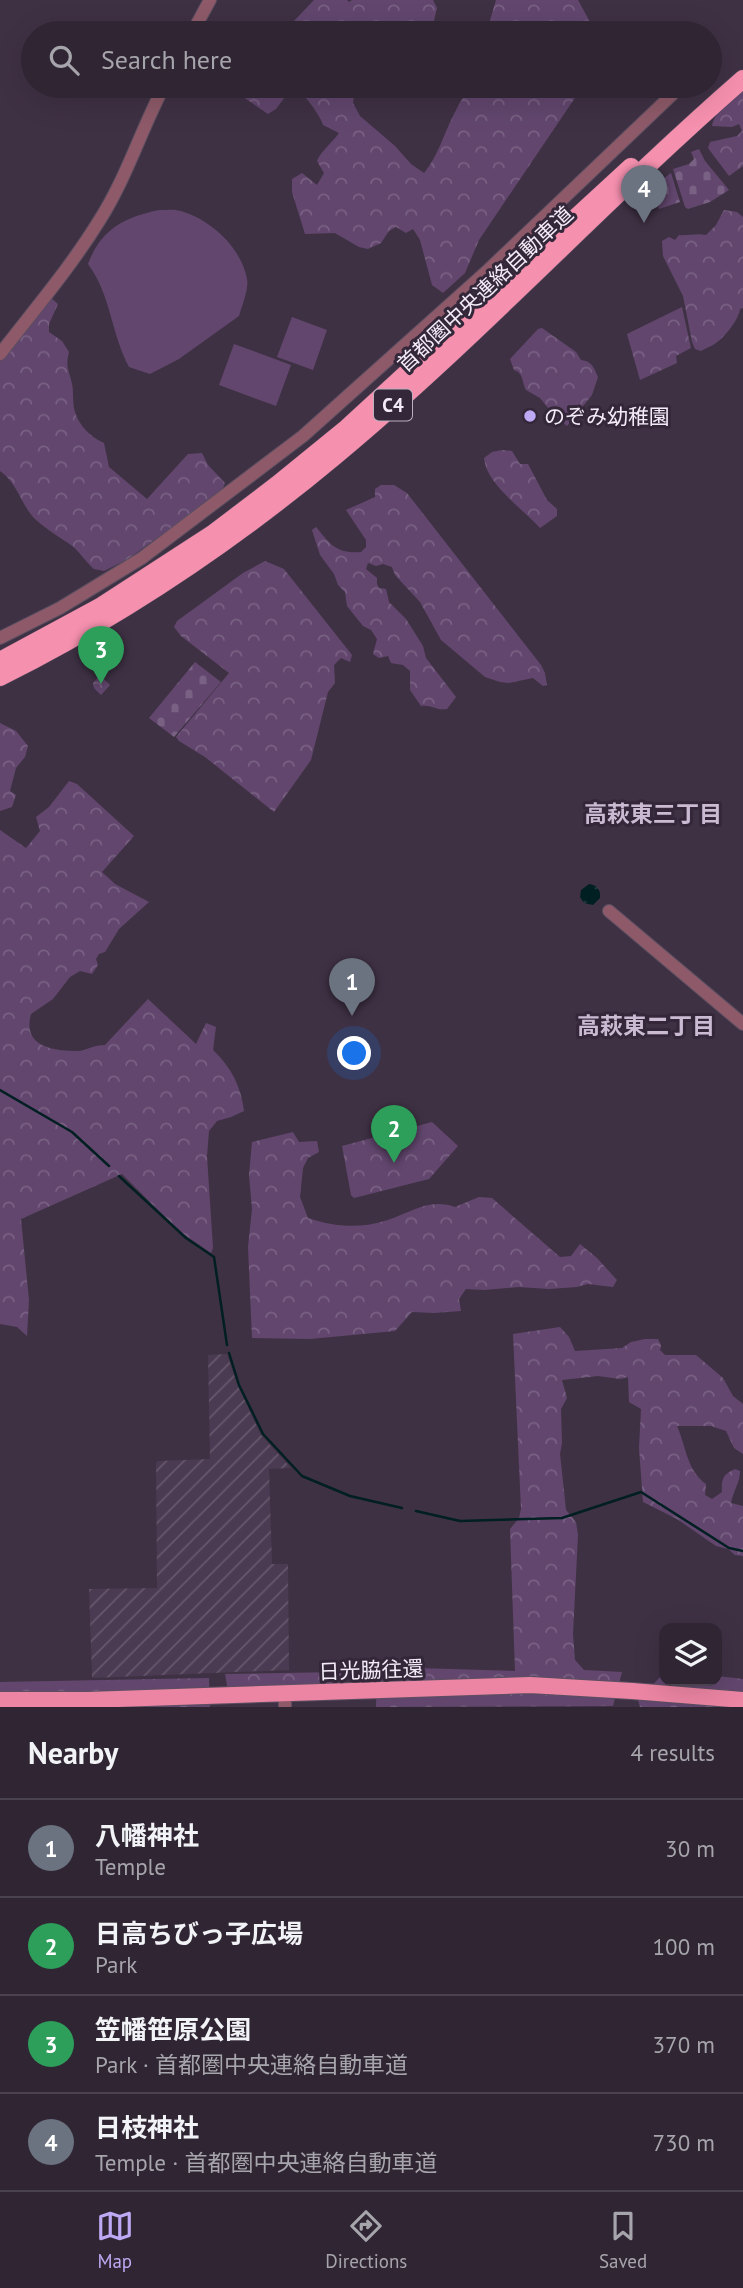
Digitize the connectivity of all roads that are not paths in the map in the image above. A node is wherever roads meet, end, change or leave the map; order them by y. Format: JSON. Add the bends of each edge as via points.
{"nodes":[{"id":1,"x":210,"y":0,"type":"edge"},
{"id":2,"x":199,"y":21,"type":"edge"},
{"id":3,"x":743,"y":66,"type":"edge"},
{"id":4,"x":743,"y":79,"type":"edge"},
{"id":5,"x":722,"y":85,"type":"edge"},
{"id":6,"x":158,"y":98,"type":"edge"},
{"id":7,"x":669,"y":98,"type":"edge"},
{"id":8,"x":707,"y":98,"type":"edge"},
{"id":9,"x":0,"y":354,"type":"edge"},
{"id":10,"x":0,"y":638,"type":"edge"},
{"id":11,"x":0,"y":661,"type":"edge"},
{"id":12,"x":0,"y":677,"type":"edge"},
{"id":13,"x":609,"y":911,"type":"dead end"},
{"id":14,"x":743,"y":1024,"type":"edge"},
{"id":15,"x":0,"y":1700,"type":"edge"},
{"id":16,"x":743,"y":1700,"type":"edge"},
{"id":17,"x":285,"y":1701,"type":"edge"}],
"edges":[{"from":1,"to":2,"type":"street"},
{"from":3,"to":5,"type":"highway","name":"首都圏中央連絡自動車道","number":"C4"},
{"from":4,"to":12,"type":"highway","name":"首都圏中央連絡自動車道","number":"C4","via":[[421,380],[282,499],[113,616]]},
{"from":6,"to":9,"type":"street","via":[[100,220]]},
{"from":7,"to":10,"type":"street","via":[[485,273],[283,452],[142,558]]},
{"from":8,"to":11,"type":"highway","name":"首都圏中央連絡自動車道","number":"C4","via":[[347,428],[277,485],[123,593]]},
{"from":13,"to":14,"type":"street"},
{"from":15,"to":17,"type":"highway","name":"日光脇往還"},
{"from":16,"to":17,"type":"highway","name":"日光脇往還","via":[[530,1685]]}]}
